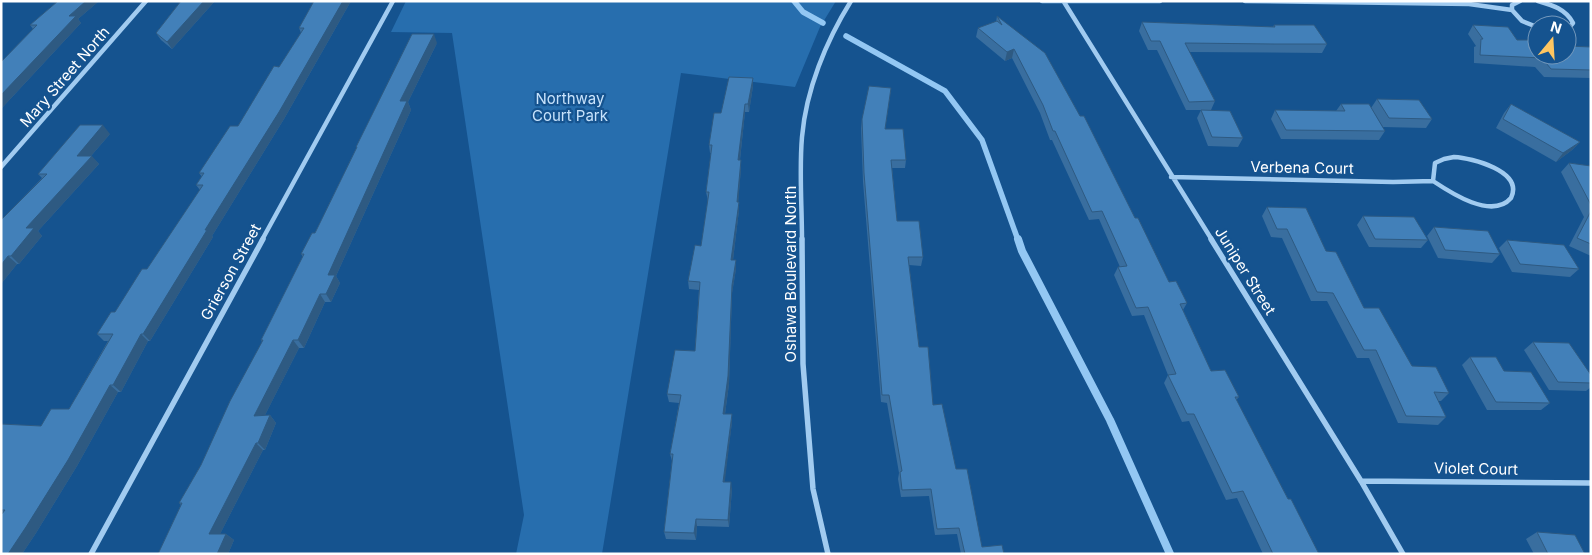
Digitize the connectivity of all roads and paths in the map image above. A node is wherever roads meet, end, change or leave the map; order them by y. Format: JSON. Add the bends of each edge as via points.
{"nodes":[{"id":1,"x":146,"y":1,"type":"edge"},
{"id":2,"x":392,"y":1,"type":"edge"},
{"id":3,"x":851,"y":1,"type":"edge"},
{"id":4,"x":1042,"y":1,"type":"edge"},
{"id":5,"x":1160,"y":1,"type":"edge"},
{"id":6,"x":1245,"y":1,"type":"edge"},
{"id":7,"x":1520,"y":1,"type":"edge"},
{"id":8,"x":1538,"y":1,"type":"edge"},
{"id":9,"x":1064,"y":2,"type":"edge"},
{"id":10,"x":1512,"y":10,"type":"junction"},
{"id":11,"x":1568,"y":15,"type":"edge"},
{"id":12,"x":1527,"y":23,"type":"edge"},
{"id":13,"x":1,"y":168,"type":"edge"},
{"id":14,"x":1171,"y":177,"type":"junction"},
{"id":15,"x":1433,"y":181,"type":"junction"},
{"id":16,"x":1361,"y":481,"type":"junction"},
{"id":17,"x":1591,"y":483,"type":"edge"},
{"id":18,"x":90,"y":554,"type":"edge"},
{"id":19,"x":828,"y":554,"type":"edge"},
{"id":20,"x":1403,"y":554,"type":"edge"}],
"edges":[{"from":1,"to":13,"type":"street","name":"Mary Street North"},
{"from":2,"to":18,"type":"street","name":"Grierson Street"},
{"from":3,"to":19,"type":"street","name":"Oshawa Boulevard North","via":[[834,29],[824,56],[807,106],[802,137],[804,364],[813,489]]},
{"from":4,"to":9,"type":"street"},
{"from":5,"to":9,"type":"street"},
{"from":6,"to":10,"type":"street","via":[[1469,4]]},
{"from":7,"to":10,"type":"street","via":[[1512,5]]},
{"from":8,"to":11,"type":"street"},
{"from":9,"to":14,"type":"street","name":"Juniper Street"},
{"from":10,"to":12,"type":"street"},
{"from":14,"to":15,"type":"street","name":"Verbena Court"},
{"from":14,"to":16,"type":"street","name":"Juniper Street"},
{"from":15,"to":15,"type":"street","via":[[1478,204],[1501,205],[1513,195],[1513,188],[1500,172],[1463,157],[1441,159],[1435,164]]},
{"from":16,"to":17,"type":"street","name":"Violet Court"},
{"from":16,"to":20,"type":"street","name":"Juniper Street"}]}
